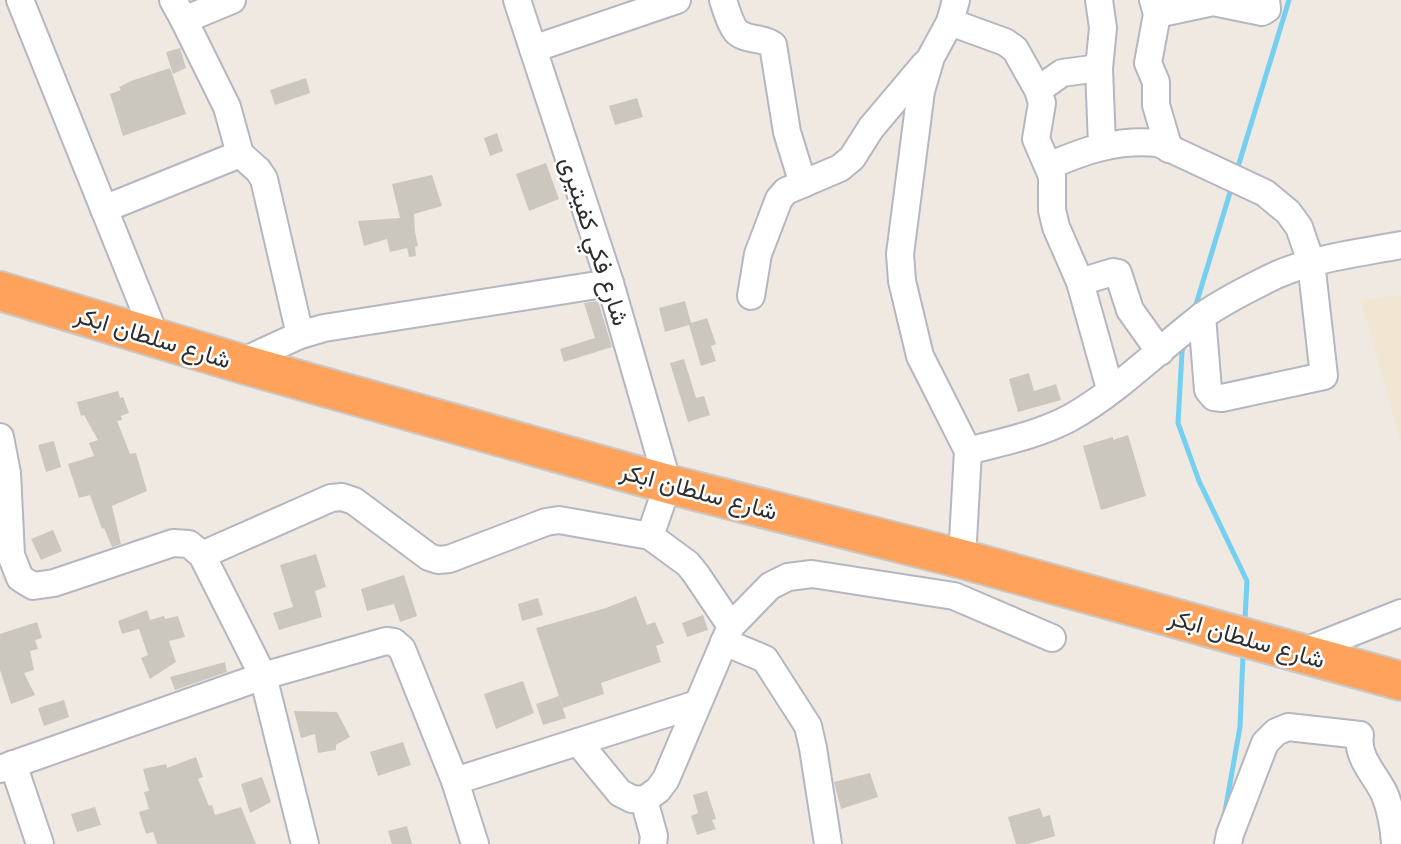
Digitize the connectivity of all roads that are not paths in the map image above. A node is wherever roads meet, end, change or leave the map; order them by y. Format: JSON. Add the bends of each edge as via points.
{"nodes":[{"id":1,"x":20,"y":0,"type":"edge"},
{"id":2,"x":232,"y":0,"type":"edge"},
{"id":3,"x":517,"y":0,"type":"edge"},
{"id":4,"x":677,"y":0,"type":"edge"},
{"id":5,"x":723,"y":0,"type":"edge"},
{"id":6,"x":1099,"y":0,"type":"edge"},
{"id":7,"x":1266,"y":0,"type":"edge"},
{"id":8,"x":1155,"y":7,"type":"edge"},
{"id":9,"x":178,"y":10,"type":"edge"},
{"id":10,"x":953,"y":11,"type":"edge"},
{"id":11,"x":533,"y":49,"type":"junction"},
{"id":12,"x":931,"y":57,"type":"junction"},
{"id":13,"x":1099,"y":68,"type":"junction"},
{"id":14,"x":1038,"y":90,"type":"junction"},
{"id":15,"x":1102,"y":145,"type":"junction"},
{"id":16,"x":1169,"y":149,"type":"junction"},
{"id":17,"x":240,"y":154,"type":"junction"},
{"id":18,"x":1049,"y":166,"type":"junction"},
{"id":19,"x":803,"y":184,"type":"junction"},
{"id":20,"x":104,"y":209,"type":"junction"},
{"id":21,"x":1401,"y":245,"type":"edge"},
{"id":22,"x":1311,"y":262,"type":"junction"},
{"id":23,"x":1080,"y":282,"type":"junction"},
{"id":24,"x":610,"y":283,"type":"junction"},
{"id":25,"x":0,"y":291,"type":"edge"},
{"id":26,"x":751,"y":296,"type":"dead end"},
{"id":27,"x":1202,"y":316,"type":"junction"},
{"id":28,"x":300,"y":335,"type":"junction"},
{"id":29,"x":156,"y":338,"type":"junction"},
{"id":30,"x":1160,"y":352,"type":"junction"},
{"id":31,"x":239,"y":363,"type":"junction"},
{"id":32,"x":1110,"y":389,"type":"junction"},
{"id":33,"x":0,"y":437,"type":"edge"},
{"id":34,"x":968,"y":451,"type":"junction"},
{"id":35,"x":3,"y":475,"type":"edge"},
{"id":36,"x":668,"y":484,"type":"junction"},
{"id":37,"x":650,"y":536,"type":"junction"},
{"id":38,"x":202,"y":555,"type":"junction"},
{"id":39,"x":962,"y":559,"type":"junction"},
{"id":40,"x":1401,"y":613,"type":"edge"},
{"id":41,"x":727,"y":634,"type":"junction"},
{"id":42,"x":1052,"y":638,"type":"dead end"},
{"id":43,"x":1300,"y":653,"type":"junction"},
{"id":44,"x":262,"y":676,"type":"junction"},
{"id":45,"x":1401,"y":681,"type":"edge"},
{"id":46,"x":697,"y":704,"type":"junction"},
{"id":47,"x":578,"y":742,"type":"junction"},
{"id":48,"x":6,"y":767,"type":"edge"},
{"id":49,"x":455,"y":781,"type":"junction"},
{"id":50,"x":644,"y":800,"type":"junction"},
{"id":51,"x":40,"y":844,"type":"edge"},
{"id":52,"x":305,"y":844,"type":"edge"},
{"id":53,"x":475,"y":844,"type":"edge"},
{"id":54,"x":653,"y":844,"type":"edge"},
{"id":55,"x":828,"y":844,"type":"edge"},
{"id":56,"x":1228,"y":844,"type":"edge"},
{"id":57,"x":1395,"y":844,"type":"edge"}],
"edges":[{"from":1,"to":20,"type":"street"},
{"from":2,"to":9,"type":"street"},
{"from":3,"to":11,"type":"street","name":"شارع فكي كفيتيرى"},
{"from":4,"to":11,"type":"street"},
{"from":5,"to":19,"type":"street","via":[[739,34],[773,45],[787,132]]},
{"from":6,"to":13,"type":"street","via":[[1103,28]]},
{"from":7,"to":8,"type":"street","via":[[1267,9],[1262,12],[1213,2]]},
{"from":8,"to":16,"type":"street","via":[[1148,63],[1157,82],[1156,105]]},
{"from":9,"to":17,"type":"street","via":[[227,107]]},
{"from":10,"to":12,"type":"street"},
{"from":10,"to":14,"type":"street","via":[[1015,49]]},
{"from":11,"to":24,"type":"street","name":"شارع فكي كفيتيرى"},
{"from":12,"to":19,"type":"street","via":[[871,128],[852,158]]},
{"from":12,"to":34,"type":"street","via":[[921,91],[901,267],[920,356]]},
{"from":13,"to":14,"type":"street","via":[[1062,73]]},
{"from":13,"to":15,"type":"street"},
{"from":14,"to":18,"type":"street","via":[[1042,103],[1036,139]]},
{"from":15,"to":16,"type":"street","via":[[1145,142]]},
{"from":15,"to":18,"type":"street"},
{"from":16,"to":22,"type":"street","via":[[1265,193],[1299,227]]},
{"from":17,"to":20,"type":"street"},
{"from":17,"to":28,"type":"street","via":[[258,170],[267,188]]},
{"from":18,"to":23,"type":"street","via":[[1056,227]]},
{"from":19,"to":26,"type":"street","via":[[779,199],[758,254]]},
{"from":20,"to":29,"type":"street"},
{"from":21,"to":22,"type":"street"},
{"from":22,"to":27,"type":"street","via":[[1265,280]]},
{"from":22,"to":27,"type":"street","via":[[1324,376],[1214,397],[1208,390]]},
{"from":23,"to":30,"type":"street","via":[[1118,273],[1130,310]]},
{"from":23,"to":32,"type":"street"},
{"from":24,"to":28,"type":"street"},
{"from":24,"to":36,"type":"street","name":"شارع فكي كفيتيرى"},
{"from":25,"to":29,"type":"highway","name":"شارع سلطان ابكر"},
{"from":27,"to":30,"type":"street"},
{"from":28,"to":31,"type":"street"},
{"from":29,"to":31,"type":"highway","name":"شارع سلطان ابكر"},
{"from":30,"to":32,"type":"street"},
{"from":31,"to":36,"type":"highway","name":"شارع سلطان ابكر"},
{"from":32,"to":34,"type":"street","via":[[1043,430]]},
{"from":33,"to":35,"type":"street"},
{"from":34,"to":39,"type":"street"},
{"from":35,"to":38,"type":"street","via":[[11,555],[20,578],[33,586],[173,543],[190,544]]},
{"from":36,"to":37,"type":"street"},
{"from":36,"to":39,"type":"highway","name":"شارع سلطان ابكر"},
{"from":37,"to":38,"type":"street","via":[[559,520],[438,560],[354,500],[342,497]]},
{"from":37,"to":41,"type":"street","via":[[688,564]]},
{"from":38,"to":44,"type":"street"},
{"from":39,"to":43,"type":"highway","name":"شارع سلطان ابكر"},
{"from":40,"to":43,"type":"street"},
{"from":41,"to":42,"type":"street","via":[[770,586],[788,577],[812,574],[954,596]]},
{"from":41,"to":46,"type":"street"},
{"from":41,"to":55,"type":"street","via":[[765,659],[808,726]]},
{"from":43,"to":45,"type":"highway","name":"شارع سلطان ابكر"},
{"from":44,"to":48,"type":"street"},
{"from":44,"to":49,"type":"street","via":[[394,642],[402,649]]},
{"from":44,"to":52,"type":"street"},
{"from":46,"to":47,"type":"street"},
{"from":46,"to":50,"type":"street","via":[[666,779]]},
{"from":47,"to":49,"type":"street"},
{"from":47,"to":50,"type":"street","via":[[620,793]]},
{"from":48,"to":51,"type":"street"},
{"from":49,"to":53,"type":"street"},
{"from":50,"to":54,"type":"street"},
{"from":56,"to":57,"type":"street","via":[[1265,743],[1288,727],[1360,735],[1360,752],[1391,813]]}]}
